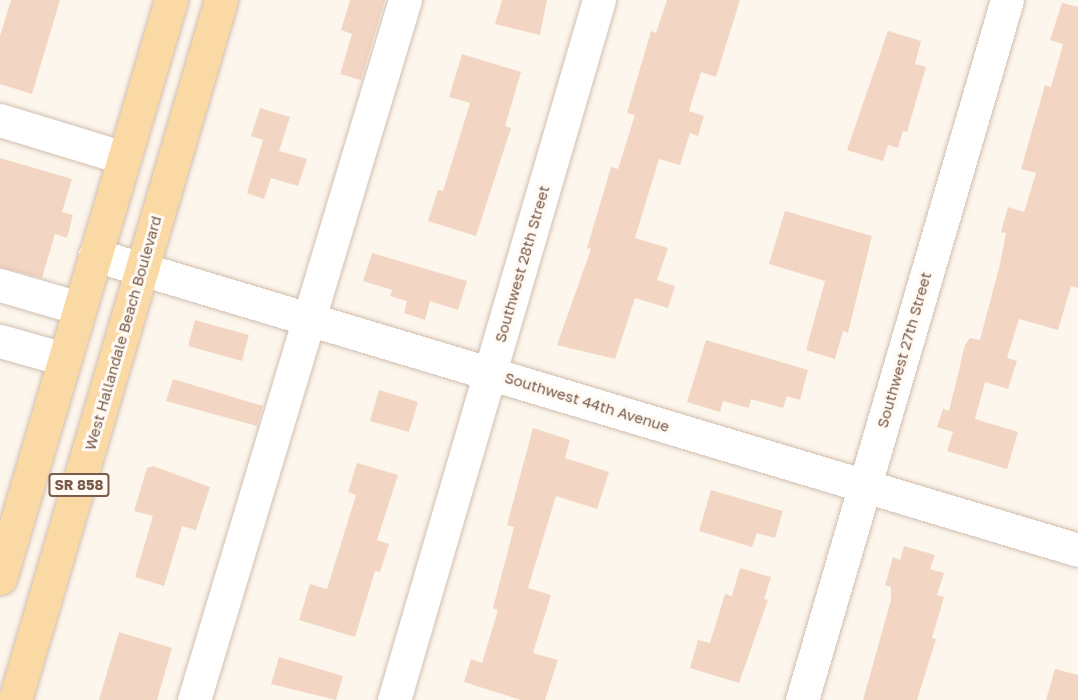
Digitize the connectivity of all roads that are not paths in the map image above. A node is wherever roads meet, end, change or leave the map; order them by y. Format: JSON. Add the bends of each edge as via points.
{"nodes":[{"id":1,"x":171,"y":0,"type":"edge"},
{"id":2,"x":221,"y":0,"type":"edge"},
{"id":3,"x":405,"y":0,"type":"edge"},
{"id":4,"x":599,"y":0,"type":"edge"},
{"id":5,"x":1007,"y":0,"type":"edge"},
{"id":6,"x":0,"y":120,"type":"edge"},
{"id":7,"x":124,"y":158,"type":"junction"},
{"id":8,"x":95,"y":255,"type":"junction"},
{"id":9,"x":142,"y":269,"type":"junction"},
{"id":10,"x":0,"y":285,"type":"edge"},
{"id":11,"x":79,"y":308,"type":"junction"},
{"id":12,"x":308,"y":319,"type":"junction"},
{"id":13,"x":0,"y":341,"type":"edge"},
{"id":14,"x":64,"y":359,"type":"junction"},
{"id":15,"x":489,"y":373,"type":"junction"},
{"id":16,"x":865,"y":486,"type":"junction"},
{"id":17,"x":1078,"y":550,"type":"edge"},
{"id":18,"x":0,"y":578,"type":"edge"},
{"id":19,"x":15,"y":700,"type":"edge"},
{"id":20,"x":195,"y":700,"type":"edge"},
{"id":21,"x":394,"y":700,"type":"edge"},
{"id":22,"x":802,"y":700,"type":"edge"}],
"edges":[{"from":1,"to":7,"type":"main road","number":"SR 858"},
{"from":2,"to":9,"type":"main road","name":"West Hallandale Beach Boulevard","number":"SR 858"},
{"from":3,"to":12,"type":"street"},
{"from":4,"to":15,"type":"street","name":"Southwest 28th Street"},
{"from":5,"to":16,"type":"street","name":"Southwest 27th Street"},
{"from":6,"to":7,"type":"street"},
{"from":7,"to":8,"type":"main road","number":"SR 858"},
{"from":8,"to":9,"type":"street","name":"Southwest 44th Avenue"},
{"from":8,"to":11,"type":"main road","number":"SR 858"},
{"from":9,"to":12,"type":"street","name":"Southwest 44th Avenue"},
{"from":9,"to":19,"type":"main road","name":"West Hallandale Beach Boulevard","number":"SR 858"},
{"from":10,"to":11,"type":"street"},
{"from":11,"to":14,"type":"main road","number":"SR 858"},
{"from":12,"to":15,"type":"street","name":"Southwest 44th Avenue"},
{"from":12,"to":20,"type":"street"},
{"from":13,"to":14,"type":"street"},
{"from":14,"to":18,"type":"main road","number":"SR 858"},
{"from":15,"to":16,"type":"street","name":"Southwest 44th Avenue"},
{"from":15,"to":21,"type":"street","name":"Southwest 28th Street"},
{"from":16,"to":17,"type":"street","name":"Southwest 44th Avenue"},
{"from":16,"to":22,"type":"street","name":"Southwest 27th Street"}]}
